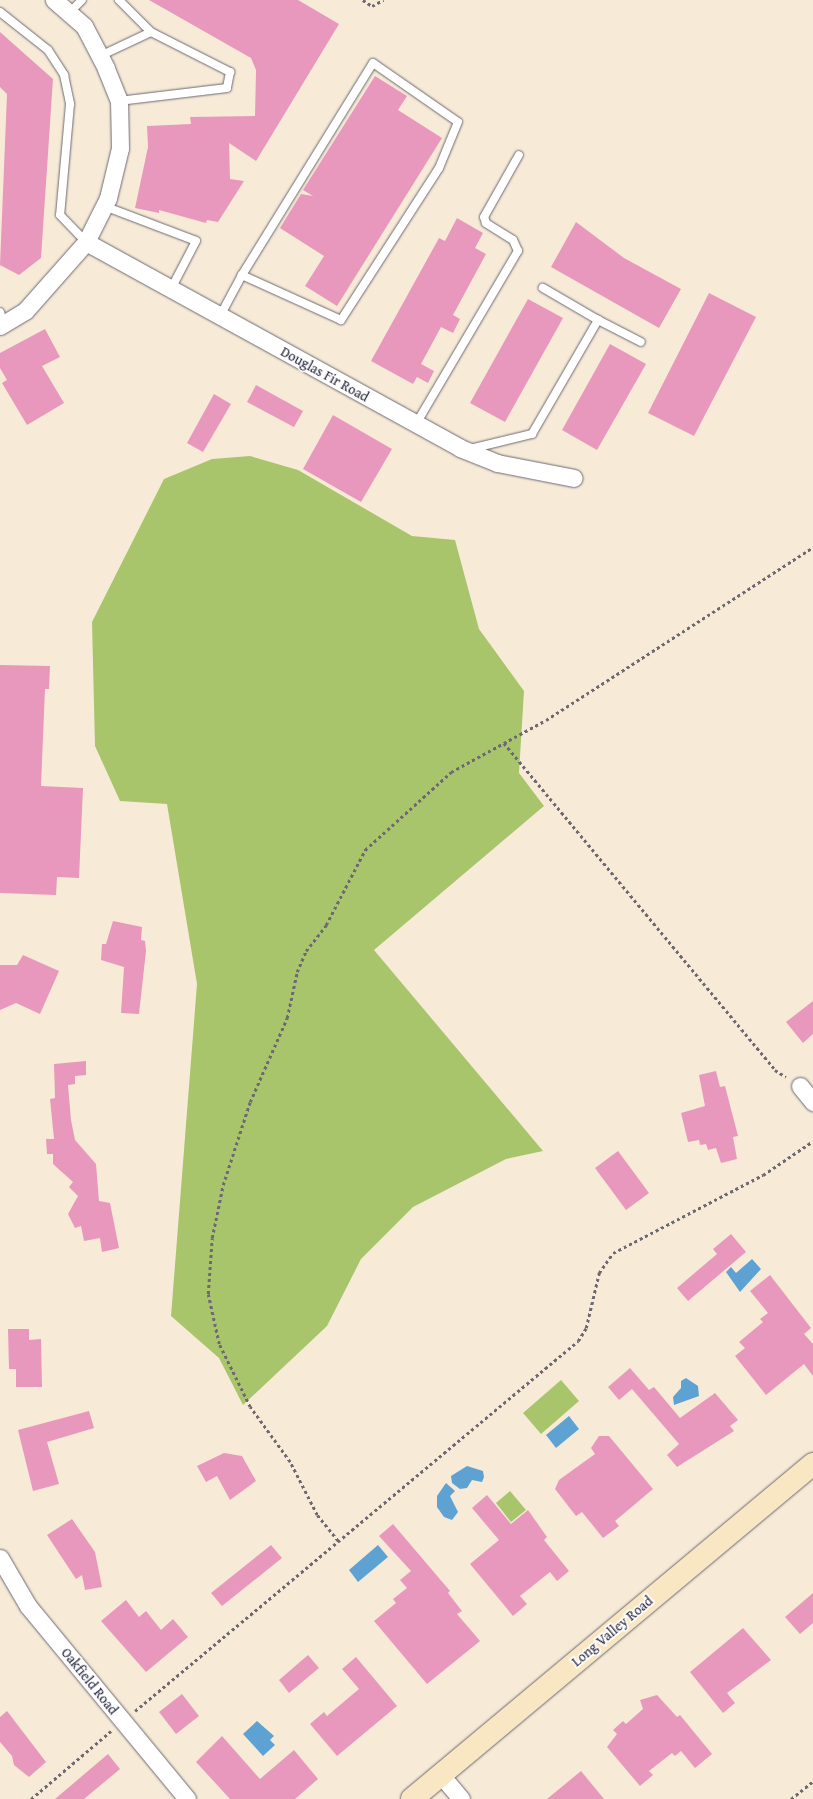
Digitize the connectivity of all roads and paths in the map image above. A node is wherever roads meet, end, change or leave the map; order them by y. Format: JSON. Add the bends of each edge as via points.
{"nodes":[{"id":1,"x":54,"y":0,"type":"edge"},
{"id":2,"x":82,"y":0,"type":"edge"},
{"id":3,"x":119,"y":0,"type":"edge"},
{"id":4,"x":362,"y":0,"type":"edge"},
{"id":5,"x":383,"y":0,"type":"edge"},
{"id":6,"x":0,"y":12,"type":"edge"},
{"id":7,"x":69,"y":13,"type":"junction"},
{"id":8,"x":151,"y":32,"type":"junction"},
{"id":9,"x":100,"y":56,"type":"junction"},
{"id":10,"x":119,"y":101,"type":"junction"},
{"id":11,"x":519,"y":155,"type":"dead end"},
{"id":12,"x":104,"y":206,"type":"junction"},
{"id":13,"x":86,"y":242,"type":"junction"},
{"id":14,"x":242,"y":275,"type":"junction"},
{"id":15,"x":543,"y":288,"type":"dead end"},
{"id":16,"x":171,"y":289,"type":"junction"},
{"id":17,"x":220,"y":316,"type":"junction"},
{"id":18,"x":598,"y":320,"type":"junction"},
{"id":19,"x":1,"y":321,"type":"edge"},
{"id":20,"x":641,"y":342,"type":"dead end"},
{"id":21,"x":416,"y":424,"type":"junction"},
{"id":22,"x":465,"y":450,"type":"junction"},
{"id":23,"x":574,"y":478,"type":"dead end"},
{"id":24,"x":813,"y":547,"type":"edge"},
{"id":25,"x":504,"y":743,"type":"junction"},
{"id":26,"x":800,"y":1086,"type":"joint"},
{"id":27,"x":813,"y":1102,"type":"edge"},
{"id":28,"x":813,"y":1141,"type":"edge"},
{"id":29,"x":813,"y":1464,"type":"edge"},
{"id":30,"x":338,"y":1541,"type":"junction"},
{"id":31,"x":0,"y":1558,"type":"edge"},
{"id":32,"x":123,"y":1721,"type":"junction"},
{"id":33,"x":441,"y":1775,"type":"junction"},
{"id":34,"x":813,"y":1781,"type":"edge"},
{"id":35,"x":30,"y":1799,"type":"edge"},
{"id":36,"x":187,"y":1799,"type":"edge"},
{"id":37,"x":412,"y":1799,"type":"edge"},
{"id":38,"x":461,"y":1799,"type":"edge"},
{"id":39,"x":791,"y":1799,"type":"edge"}],
"edges":[{"from":1,"to":7,"type":"street"},
{"from":2,"to":7,"type":"lane"},
{"from":3,"to":8,"type":"lane"},
{"from":4,"to":5,"type":"path","via":[[372,6]]},
{"from":6,"to":13,"type":"lane","via":[[48,50],[64,75],[70,104],[60,215]]},
{"from":7,"to":9,"type":"street","via":[[84,26]]},
{"from":8,"to":9,"type":"lane"},
{"from":8,"to":10,"type":"lane","via":[[230,72],[227,88]]},
{"from":9,"to":10,"type":"street"},
{"from":10,"to":12,"type":"street","via":[[120,148]]},
{"from":11,"to":21,"type":"lane","via":[[484,217],[486,224],[513,240],[518,251]]},
{"from":12,"to":13,"type":"street"},
{"from":12,"to":16,"type":"lane","via":[[196,241]]},
{"from":13,"to":16,"type":"street","name":"Douglas Fir Road"},
{"from":13,"to":19,"type":"street","via":[[25,311]]},
{"from":14,"to":14,"type":"lane","via":[[374,63],[458,122],[439,168],[341,320]]},
{"from":14,"to":17,"type":"lane"},
{"from":15,"to":18,"type":"lane"},
{"from":16,"to":17,"type":"street","name":"Douglas Fir Road"},
{"from":17,"to":21,"type":"street","name":"Douglas Fir Road"},
{"from":18,"to":20,"type":"lane"},
{"from":18,"to":22,"type":"lane","via":[[532,434]]},
{"from":21,"to":22,"type":"street","name":"Douglas Fir Road"},
{"from":22,"to":23,"type":"street","name":"Douglas Fir Road","via":[[497,463]]},
{"from":24,"to":25,"type":"path","via":[[546,720]]},
{"from":25,"to":26,"type":"path","via":[[775,1070]]},
{"from":25,"to":30,"type":"path","via":[[452,772],[356,862],[340,898],[306,951],[297,972],[287,1018],[250,1102],[223,1185],[212,1238],[208,1294],[218,1344],[250,1407],[290,1462],[317,1515]]},
{"from":26,"to":27,"type":"street"},
{"from":28,"to":30,"type":"path","via":[[763,1175],[613,1253],[599,1272],[586,1328],[578,1341]]},
{"from":29,"to":33,"type":"street","name":"Long Valley Road"},
{"from":30,"to":32,"type":"path"},
{"from":31,"to":32,"type":"street","name":"Oakfield Road","via":[[28,1606]]},
{"from":32,"to":35,"type":"path"},
{"from":32,"to":36,"type":"street","name":"Oakfield Road"},
{"from":33,"to":37,"type":"street","name":"Long Valley Road"},
{"from":33,"to":38,"type":"street"},
{"from":34,"to":39,"type":"path"}]}
